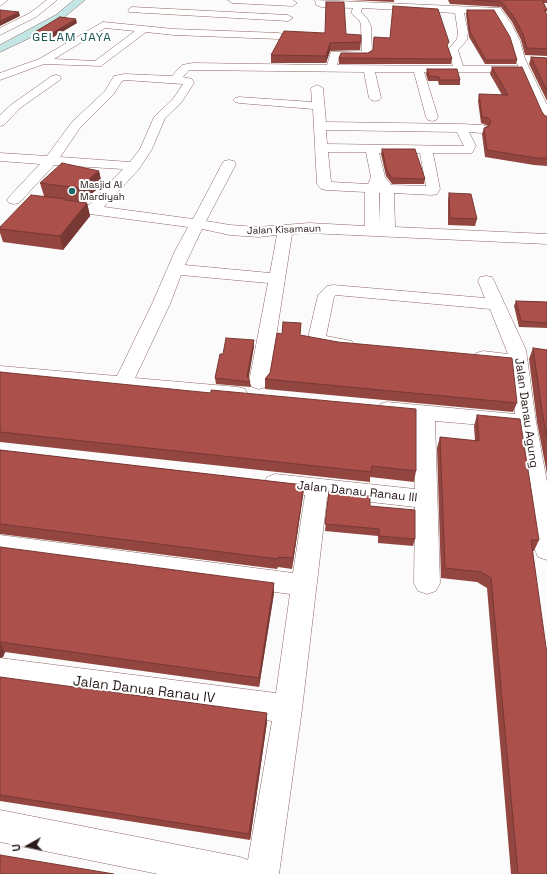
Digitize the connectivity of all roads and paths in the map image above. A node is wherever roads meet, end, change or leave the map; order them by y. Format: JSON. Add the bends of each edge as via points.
{"nodes":[{"id":1,"x":4,"y":0,"type":"edge"},
{"id":2,"x":53,"y":0,"type":"edge"},
{"id":3,"x":64,"y":0,"type":"edge"},
{"id":4,"x":80,"y":0,"type":"edge"},
{"id":5,"x":142,"y":0,"type":"edge"},
{"id":6,"x":232,"y":0,"type":"edge"},
{"id":7,"x":319,"y":0,"type":"edge"},
{"id":8,"x":293,"y":1,"type":"edge"},
{"id":9,"x":0,"y":3,"type":"edge"},
{"id":10,"x":358,"y":5,"type":"junction"},
{"id":11,"x":499,"y":5,"type":"edge"},
{"id":12,"x":460,"y":10,"type":"junction"},
{"id":13,"x":33,"y":15,"type":"junction"},
{"id":14,"x":44,"y":16,"type":"junction"},
{"id":15,"x":284,"y":27,"type":"junction"},
{"id":16,"x":144,"y":29,"type":"junction"},
{"id":17,"x":0,"y":32,"type":"edge"},
{"id":18,"x":273,"y":45,"type":"dead end"},
{"id":19,"x":0,"y":46,"type":"edge"},
{"id":20,"x":268,"y":57,"type":"dead end"},
{"id":21,"x":520,"y":59,"type":"junction"},
{"id":22,"x":534,"y":59,"type":"edge"},
{"id":23,"x":43,"y":61,"type":"junction"},
{"id":24,"x":257,"y":68,"type":"junction"},
{"id":25,"x":369,"y":68,"type":"junction"},
{"id":26,"x":418,"y":68,"type":"junction"},
{"id":27,"x":331,"y":69,"type":"junction"},
{"id":28,"x":459,"y":69,"type":"junction"},
{"id":29,"x":526,"y":69,"type":"junction"},
{"id":30,"x":15,"y":72,"type":"junction"},
{"id":31,"x":0,"y":77,"type":"edge"},
{"id":32,"x":56,"y":78,"type":"dead end"},
{"id":33,"x":175,"y":80,"type":"junction"},
{"id":34,"x":0,"y":84,"type":"edge"},
{"id":35,"x":375,"y":98,"type":"dead end"},
{"id":36,"x":543,"y":98,"type":"edge"},
{"id":37,"x":432,"y":117,"type":"dead end"},
{"id":38,"x":547,"y":118,"type":"edge"},
{"id":39,"x":0,"y":122,"type":"edge"},
{"id":40,"x":320,"y":126,"type":"junction"},
{"id":41,"x":461,"y":128,"type":"junction"},
{"id":42,"x":482,"y":129,"type":"dead end"},
{"id":43,"x":322,"y":148,"type":"junction"},
{"id":44,"x":372,"y":148,"type":"junction"},
{"id":45,"x":426,"y":150,"type":"junction"},
{"id":46,"x":0,"y":156,"type":"edge"},
{"id":47,"x":51,"y":160,"type":"junction"},
{"id":48,"x":229,"y":164,"type":"dead end"},
{"id":49,"x":134,"y":166,"type":"junction"},
{"id":50,"x":375,"y":183,"type":"junction"},
{"id":51,"x":387,"y":189,"type":"junction"},
{"id":52,"x":7,"y":199,"type":"edge"},
{"id":53,"x":30,"y":202,"type":"edge"},
{"id":54,"x":46,"y":204,"type":"edge"},
{"id":55,"x":93,"y":210,"type":"junction"},
{"id":56,"x":448,"y":222,"type":"edge"},
{"id":57,"x":196,"y":224,"type":"junction"},
{"id":58,"x":388,"y":225,"type":"junction"},
{"id":59,"x":372,"y":230,"type":"junction"},
{"id":60,"x":285,"y":231,"type":"junction"},
{"id":61,"x":547,"y":239,"type":"edge"},
{"id":62,"x":175,"y":269,"type":"junction"},
{"id":63,"x":277,"y":279,"type":"junction"},
{"id":64,"x":486,"y":281,"type":"dead end"},
{"id":65,"x":496,"y":304,"type":"junction"},
{"id":66,"x":360,"y":346,"type":"edge"},
{"id":67,"x":524,"y":354,"type":"junction"},
{"id":68,"x":463,"y":356,"type":"edge"},
{"id":69,"x":0,"y":372,"type":"edge"},
{"id":70,"x":123,"y":383,"type":"junction"},
{"id":71,"x":371,"y":407,"type":"edge"},
{"id":72,"x":425,"y":412,"type":"junction"},
{"id":73,"x":526,"y":422,"type":"junction"},
{"id":74,"x":254,"y":481,"type":"edge"},
{"id":75,"x":317,"y":488,"type":"junction"},
{"id":76,"x":427,"y":499,"type":"junction"},
{"id":77,"x":0,"y":545,"type":"edge"},
{"id":78,"x":547,"y":550,"type":"edge"},
{"id":79,"x":427,"y":583,"type":"dead end"},
{"id":80,"x":304,"y":585,"type":"junction"},
{"id":81,"x":0,"y":671,"type":"edge"},
{"id":82,"x":288,"y":709,"type":"junction"},
{"id":83,"x":0,"y":826,"type":"edge"},
{"id":84,"x":240,"y":874,"type":"edge"},
{"id":85,"x":262,"y":874,"type":"edge"}],
"edges":[{"from":1,"to":9,"type":"street"},
{"from":2,"to":13,"type":"street"},
{"from":3,"to":14,"type":"street"},
{"from":4,"to":19,"type":"street","via":[[59,17],[32,33]]},
{"from":5,"to":15,"type":"street","via":[[132,10]]},
{"from":6,"to":8,"type":"street"},
{"from":7,"to":10,"type":"street","via":[[321,4]]},
{"from":8,"to":15,"type":"street"},
{"from":10,"to":12,"type":"street"},
{"from":10,"to":27,"type":"street","via":[[356,13],[364,20],[366,26],[367,54],[335,54]]},
{"from":11,"to":12,"type":"street"},
{"from":11,"to":21,"type":"street"},
{"from":12,"to":28,"type":"street","via":[[462,40],[453,50]]},
{"from":13,"to":14,"type":"street"},
{"from":13,"to":17,"type":"street"},
{"from":14,"to":19,"type":"street"},
{"from":15,"to":16,"type":"street"},
{"from":15,"to":18,"type":"street"},
{"from":16,"to":23,"type":"street","via":[[107,23]]},
{"from":16,"to":23,"type":"street","via":[[97,64]]},
{"from":20,"to":24,"type":"street"},
{"from":21,"to":22,"type":"street"},
{"from":21,"to":29,"type":"street"},
{"from":23,"to":30,"type":"street"},
{"from":24,"to":27,"type":"street"},
{"from":24,"to":33,"type":"street","via":[[187,66]]},
{"from":24,"to":40,"type":"street","via":[[241,93],[317,96]]},
{"from":25,"to":26,"type":"street"},
{"from":25,"to":27,"type":"street"},
{"from":25,"to":35,"type":"street"},
{"from":26,"to":28,"type":"street"},
{"from":26,"to":37,"type":"street"},
{"from":28,"to":29,"type":"street"},
{"from":29,"to":36,"type":"street"},
{"from":30,"to":31,"type":"street"},
{"from":30,"to":34,"type":"street","via":[[12,78]]},
{"from":32,"to":39,"type":"street","via":[[16,106]]},
{"from":33,"to":47,"type":"street","via":[[118,78],[109,93],[76,125]]},
{"from":33,"to":49,"type":"street","via":[[189,83],[177,101],[160,117],[146,149]]},
{"from":36,"to":38,"type":"street"},
{"from":40,"to":41,"type":"street"},
{"from":40,"to":43,"type":"street"},
{"from":41,"to":42,"type":"street"},
{"from":41,"to":45,"type":"street","via":[[470,146],[467,150]]},
{"from":43,"to":44,"type":"street"},
{"from":43,"to":50,"type":"street","via":[[326,186]]},
{"from":44,"to":45,"type":"street"},
{"from":44,"to":50,"type":"street"},
{"from":45,"to":51,"type":"street","via":[[434,189],[432,191]]},
{"from":46,"to":47,"type":"street"},
{"from":47,"to":49,"type":"street"},
{"from":47,"to":52,"type":"street"},
{"from":48,"to":57,"type":"street"},
{"from":49,"to":55,"type":"street"},
{"from":50,"to":51,"type":"street"},
{"from":50,"to":59,"type":"street"},
{"from":51,"to":58,"type":"street"},
{"from":52,"to":53,"type":"street"},
{"from":54,"to":55,"type":"street","name":"Jalan Kisamaun"},
{"from":55,"to":57,"type":"street","name":"Jalan Kisamaun"},
{"from":56,"to":58,"type":"street"},
{"from":57,"to":60,"type":"street","name":"Jalan Kisamaun","via":[[230,230]]},
{"from":57,"to":62,"type":"street"},
{"from":58,"to":59,"type":"street","name":"Jalan Kisamaun"},
{"from":58,"to":61,"type":"street","name":"Jalan Kisamaun","via":[[511,239]]},
{"from":59,"to":60,"type":"street","name":"Jalan Kisamaun","via":[[309,228]]},
{"from":60,"to":63,"type":"street"},
{"from":62,"to":63,"type":"street"},
{"from":62,"to":70,"type":"street"},
{"from":63,"to":70,"type":"street","via":[[265,390]]},
{"from":64,"to":65,"type":"street","name":"Jalan Danau Agung"},
{"from":65,"to":66,"type":"street","via":[[330,291],[326,295],[318,340]]},
{"from":65,"to":67,"type":"street","name":"Jalan Danau Agung"},
{"from":67,"to":68,"type":"street"},
{"from":67,"to":73,"type":"street","name":"Jalan Danau Agung"},
{"from":69,"to":70,"type":"street"},
{"from":71,"to":72,"type":"street"},
{"from":72,"to":73,"type":"street"},
{"from":72,"to":76,"type":"street"},
{"from":73,"to":78,"type":"street","name":"Jalan Danau Agung"},
{"from":74,"to":75,"type":"street","name":"Jalan Danau Ranau III"},
{"from":75,"to":76,"type":"street","name":"Jalan Danau Ranau III"},
{"from":75,"to":80,"type":"street"},
{"from":76,"to":79,"type":"street"},
{"from":77,"to":80,"type":"street"},
{"from":80,"to":82,"type":"street"},
{"from":81,"to":82,"type":"street","name":"Jalan Danua Ranau IV"},
{"from":82,"to":85,"type":"street"},
{"from":83,"to":84,"type":"street"}]}
